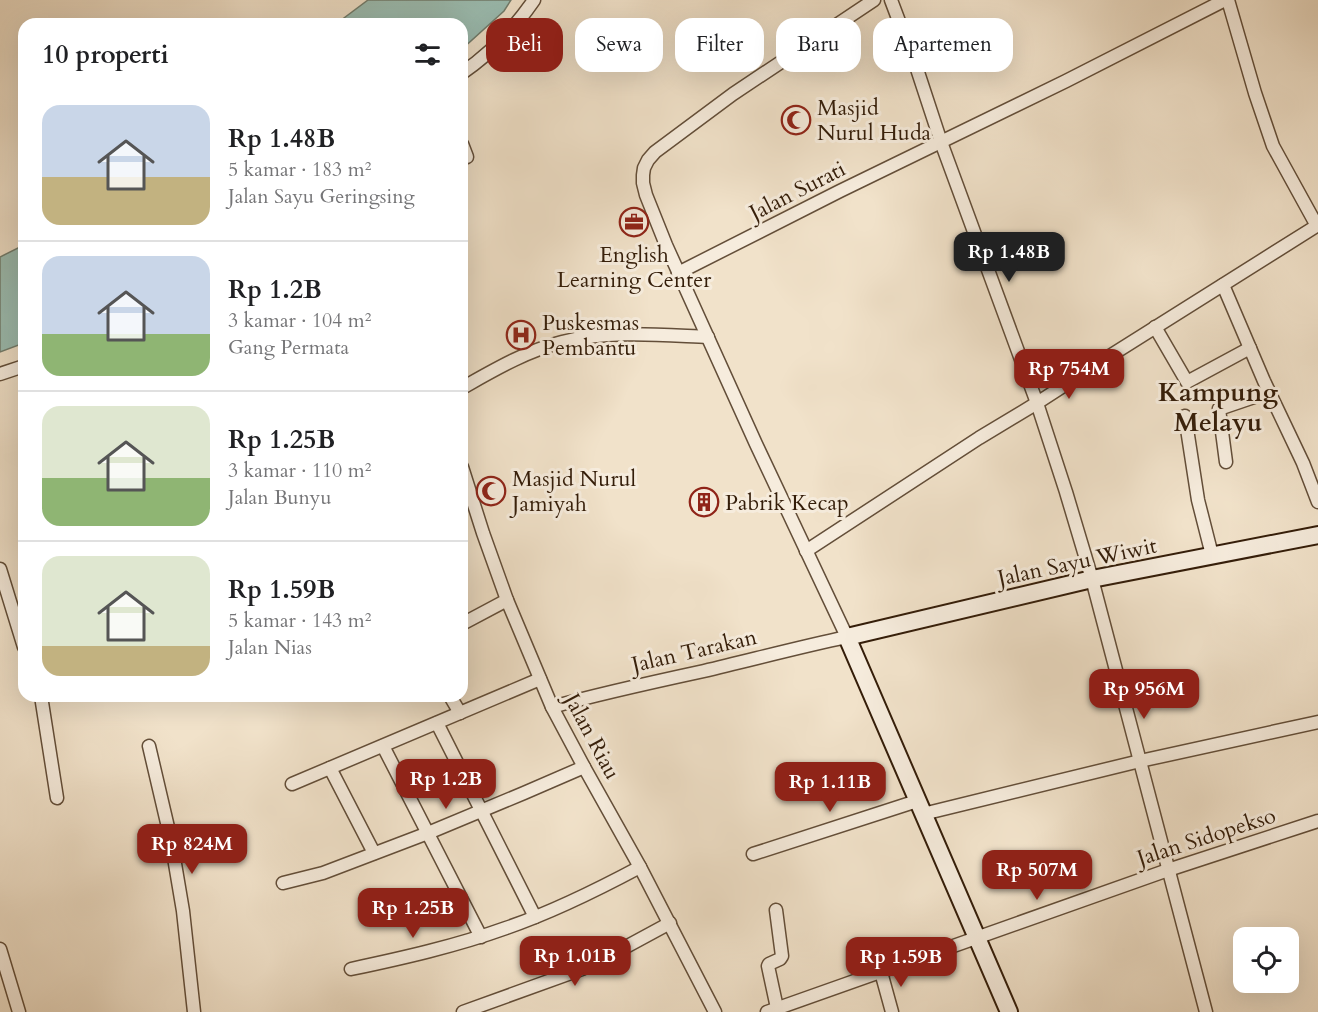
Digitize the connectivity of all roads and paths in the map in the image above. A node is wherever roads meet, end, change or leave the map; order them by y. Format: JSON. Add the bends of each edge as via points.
{"nodes":[{"id":1,"x":534,"y":0,"type":"edge"},
{"id":2,"x":874,"y":0,"type":"edge"},
{"id":3,"x":891,"y":0,"type":"edge"},
{"id":4,"x":1226,"y":0,"type":"edge"},
{"id":5,"x":468,"y":69,"type":"edge"},
{"id":6,"x":941,"y":142,"type":"junction"},
{"id":7,"x":1317,"y":225,"type":"edge"},
{"id":8,"x":678,"y":273,"type":"junction"},
{"id":9,"x":1224,"y":285,"type":"junction"},
{"id":10,"x":1155,"y":327,"type":"junction"},
{"id":11,"x":708,"y":337,"type":"junction"},
{"id":12,"x":1250,"y":348,"type":"junction"},
{"id":13,"x":18,"y":368,"type":"edge"},
{"id":14,"x":0,"y":374,"type":"edge"},
{"id":15,"x":468,"y":385,"type":"edge"},
{"id":16,"x":1269,"y":392,"type":"junction"},
{"id":17,"x":1037,"y":404,"type":"junction"},
{"id":18,"x":1185,"y":417,"type":"dead end"},
{"id":19,"x":1226,"y":462,"type":"dead end"},
{"id":20,"x":468,"y":486,"type":"edge"},
{"id":21,"x":1318,"y":502,"type":"edge"},
{"id":22,"x":1318,"y":535,"type":"edge"},
{"id":23,"x":806,"y":552,"type":"junction"},
{"id":24,"x":1212,"y":555,"type":"junction"},
{"id":25,"x":0,"y":569,"type":"edge"},
{"id":26,"x":1092,"y":579,"type":"junction"},
{"id":27,"x":507,"y":600,"type":"junction"},
{"id":28,"x":468,"y":621,"type":"edge"},
{"id":29,"x":18,"y":628,"type":"edge"},
{"id":30,"x":847,"y":637,"type":"junction"},
{"id":31,"x":540,"y":679,"type":"junction"},
{"id":32,"x":42,"y":702,"type":"edge"},
{"id":33,"x":454,"y":702,"type":"edge"},
{"id":34,"x":552,"y":707,"type":"junction"},
{"id":35,"x":460,"y":713,"type":"junction"},
{"id":36,"x":1318,"y":722,"type":"edge"},
{"id":37,"x":437,"y":723,"type":"junction"},
{"id":38,"x":148,"y":746,"type":"dead end"},
{"id":39,"x":383,"y":746,"type":"junction"},
{"id":40,"x":1140,"y":761,"type":"junction"},
{"id":41,"x":584,"y":767,"type":"junction"},
{"id":42,"x":330,"y":768,"type":"junction"},
{"id":43,"x":292,"y":784,"type":"dead end"},
{"id":44,"x":57,"y":798,"type":"dead end"},
{"id":45,"x":920,"y":807,"type":"junction"},
{"id":46,"x":481,"y":811,"type":"junction"},
{"id":47,"x":1318,"y":821,"type":"edge"},
{"id":48,"x":428,"y":833,"type":"junction"},
{"id":49,"x":374,"y":853,"type":"junction"},
{"id":50,"x":753,"y":854,"type":"dead end"},
{"id":51,"x":640,"y":867,"type":"junction"},
{"id":52,"x":1168,"y":870,"type":"junction"},
{"id":53,"x":283,"y":883,"type":"dead end"},
{"id":54,"x":776,"y":910,"type":"dead end"},
{"id":55,"x":535,"y":917,"type":"junction"},
{"id":56,"x":670,"y":923,"type":"junction"},
{"id":57,"x":481,"y":937,"type":"junction"},
{"id":58,"x":977,"y":939,"type":"junction"},
{"id":59,"x":0,"y":949,"type":"edge"},
{"id":60,"x":351,"y":969,"type":"dead end"},
{"id":61,"x":881,"y":972,"type":"junction"},
{"id":62,"x":772,"y":1010,"type":"edge"},
{"id":63,"x":16,"y":1011,"type":"edge"},
{"id":64,"x":194,"y":1012,"type":"edge"},
{"id":65,"x":463,"y":1012,"type":"edge"},
{"id":66,"x":715,"y":1012,"type":"edge"},
{"id":67,"x":892,"y":1012,"type":"edge"},
{"id":68,"x":1009,"y":1012,"type":"edge"},
{"id":69,"x":1206,"y":1012,"type":"edge"}],
"edges":[{"from":1,"to":5,"type":"street","via":[[506,36]]},
{"from":2,"to":8,"type":"street","via":[[733,94],[648,160],[643,175],[645,189]]},
{"from":3,"to":6,"type":"street"},
{"from":4,"to":6,"type":"street","name":"Jalan Surati"},
{"from":4,"to":7,"type":"street","via":[[1272,143]]},
{"from":6,"to":8,"type":"street","name":"Jalan Surati"},
{"from":6,"to":17,"type":"street"},
{"from":7,"to":9,"type":"street"},
{"from":8,"to":11,"type":"street"},
{"from":9,"to":10,"type":"street"},
{"from":9,"to":12,"type":"street"},
{"from":10,"to":12,"type":"street","via":[[1187,382]]},
{"from":10,"to":17,"type":"street"},
{"from":11,"to":15,"type":"street","via":[[633,334],[564,342],[522,356]]},
{"from":11,"to":23,"type":"street"},
{"from":12,"to":16,"type":"street"},
{"from":13,"to":14,"type":"street"},
{"from":16,"to":19,"type":"street","via":[[1219,409]]},
{"from":16,"to":21,"type":"street"},
{"from":17,"to":23,"type":"street"},
{"from":17,"to":26,"type":"street"},
{"from":18,"to":24,"type":"street","via":[[1198,500]]},
{"from":20,"to":27,"type":"street","name":"Jalan Riau"},
{"from":22,"to":24,"type":"main road","name":"Jalan Sayu Wiwit"},
{"from":23,"to":30,"type":"street"},
{"from":24,"to":26,"type":"main road","name":"Jalan Sayu Wiwit"},
{"from":25,"to":29,"type":"street"},
{"from":26,"to":30,"type":"main road","name":"Jalan Sayu Wiwit"},
{"from":26,"to":40,"type":"street"},
{"from":27,"to":28,"type":"street"},
{"from":27,"to":31,"type":"street","name":"Jalan Riau"},
{"from":30,"to":34,"type":"street","name":"Jalan Tarakan"},
{"from":30,"to":45,"type":"main road"},
{"from":31,"to":34,"type":"street","name":"Jalan Riau"},
{"from":31,"to":35,"type":"street"},
{"from":32,"to":44,"type":"street"},
{"from":33,"to":35,"type":"street"},
{"from":34,"to":41,"type":"street","name":"Jalan Riau"},
{"from":35,"to":37,"type":"street"},
{"from":36,"to":40,"type":"street"},
{"from":37,"to":39,"type":"street"},
{"from":37,"to":46,"type":"street"},
{"from":38,"to":64,"type":"street","via":[[171,840]]},
{"from":39,"to":42,"type":"street"},
{"from":39,"to":48,"type":"street"},
{"from":40,"to":45,"type":"street"},
{"from":40,"to":52,"type":"street"},
{"from":41,"to":46,"type":"street"},
{"from":41,"to":51,"type":"street","name":"Jalan Riau"},
{"from":42,"to":43,"type":"street"},
{"from":42,"to":49,"type":"street"},
{"from":45,"to":50,"type":"street"},
{"from":45,"to":58,"type":"main road"},
{"from":46,"to":48,"type":"street"},
{"from":46,"to":55,"type":"street"},
{"from":47,"to":52,"type":"street","name":"Jalan Sidopekso"},
{"from":48,"to":49,"type":"street"},
{"from":48,"to":57,"type":"street"},
{"from":49,"to":53,"type":"street","via":[[323,873]]},
{"from":51,"to":55,"type":"street"},
{"from":51,"to":56,"type":"street","name":"Jalan Riau"},
{"from":52,"to":58,"type":"street","name":"Jalan Sidopekso"},
{"from":52,"to":69,"type":"street"},
{"from":54,"to":62,"type":"street","via":[[782,956],[768,966]]},
{"from":55,"to":57,"type":"street"},
{"from":56,"to":65,"type":"street","via":[[582,969]]},
{"from":56,"to":66,"type":"street","name":"Jalan Riau"},
{"from":57,"to":60,"type":"street"},
{"from":58,"to":61,"type":"street","name":"Jalan Sidopekso"},
{"from":58,"to":68,"type":"main road"},
{"from":59,"to":63,"type":"street"},
{"from":61,"to":62,"type":"street","name":"Jalan Sidopekso"},
{"from":61,"to":67,"type":"street"}]}
